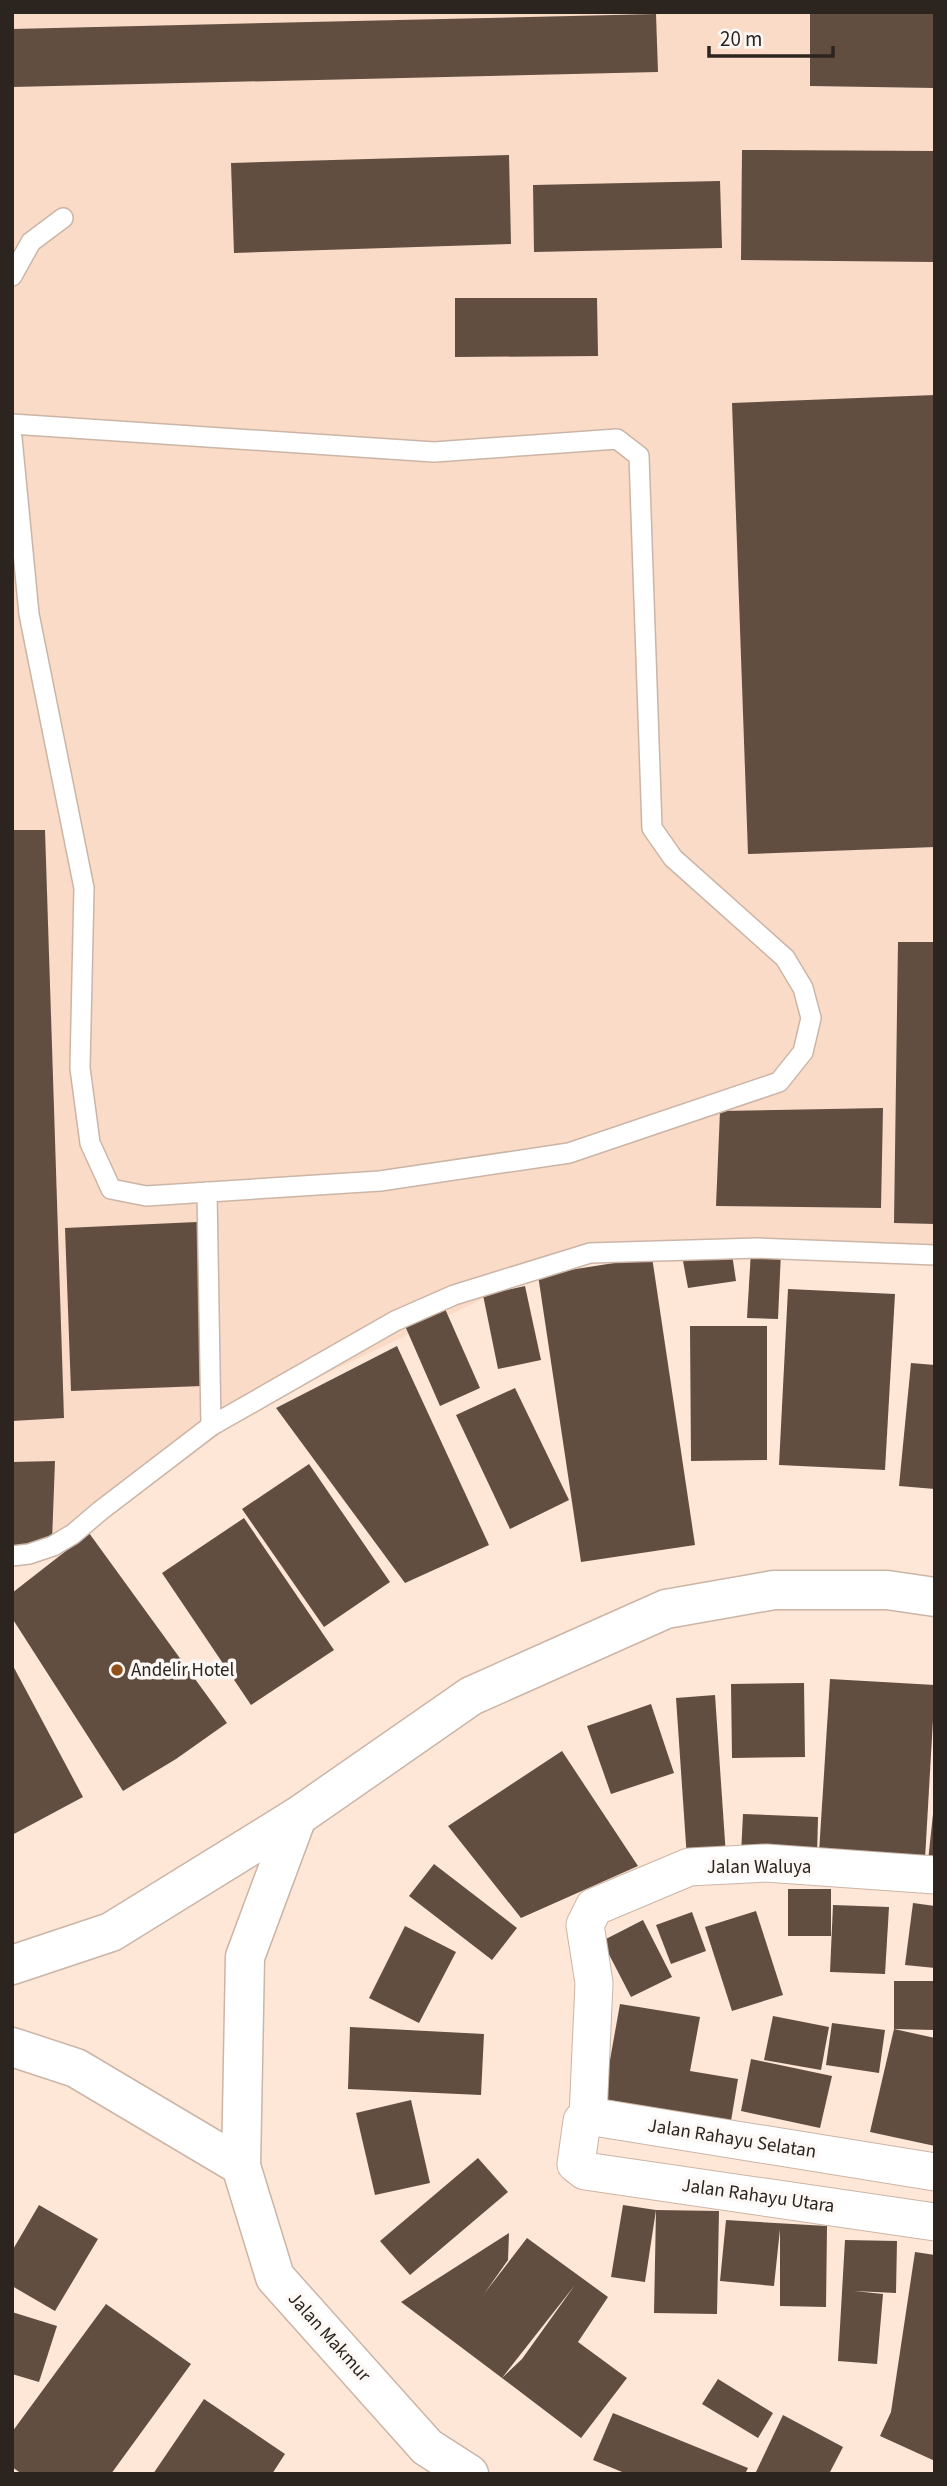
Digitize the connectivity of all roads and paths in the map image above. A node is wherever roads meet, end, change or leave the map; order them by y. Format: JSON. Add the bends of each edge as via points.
{"nodes":[{"id":1,"x":63,"y":218,"type":"dead end"},
{"id":2,"x":12,"y":276,"type":"edge"},
{"id":3,"x":12,"y":424,"type":"edge"},
{"id":4,"x":12,"y":438,"type":"edge"},
{"id":5,"x":207,"y":1192,"type":"junction"},
{"id":6,"x":935,"y":1255,"type":"edge"},
{"id":7,"x":211,"y":1426,"type":"junction"},
{"id":8,"x":12,"y":1556,"type":"edge"},
{"id":9,"x":935,"y":1597,"type":"edge"},
{"id":10,"x":298,"y":1817,"type":"junction"},
{"id":11,"x":935,"y":1875,"type":"edge"},
{"id":12,"x":12,"y":1965,"type":"edge"},
{"id":13,"x":12,"y":2047,"type":"edge"},
{"id":14,"x":589,"y":2116,"type":"junction"},
{"id":15,"x":241,"y":2166,"type":"junction"},
{"id":16,"x":935,"y":2172,"type":"edge"},
{"id":17,"x":935,"y":2222,"type":"edge"},
{"id":18,"x":469,"y":2474,"type":"edge"}],
"edges":[{"from":1,"to":2,"type":"lane","via":[[32,242]]},
{"from":3,"to":5,"type":"lane","via":[[435,452],[617,439],[639,456],[652,828],[673,858],[785,958],[803,988],[811,1018],[803,1052],[779,1082],[569,1153],[380,1181]]},
{"from":4,"to":5,"type":"lane","via":[[29,614],[84,888],[80,1068],[90,1143],[111,1189],[146,1196]]},
{"from":5,"to":7,"type":"lane"},
{"from":6,"to":7,"type":"lane","via":[[758,1248],[590,1253],[454,1295],[394,1321]]},
{"from":7,"to":8,"type":"lane","via":[[73,1534],[53,1546]]},
{"from":9,"to":10,"type":"main road","via":[[887,1590],[774,1590],[666,1609],[471,1696]]},
{"from":10,"to":12,"type":"main road","via":[[111,1932]]},
{"from":10,"to":15,"type":"main road","name":"Jalan Makmur","via":[[245,1957]]},
{"from":11,"to":14,"type":"street","name":"Jalan Waluya","via":[[766,1863],[689,1867],[594,1907],[585,1925],[594,1983]]},
{"from":13,"to":15,"type":"main road","via":[[76,2068]]},
{"from":14,"to":16,"type":"street","name":"Jalan Rahayu Selatan"},
{"from":14,"to":17,"type":"street","name":"Jalan Rahayu Utara","via":[[582,2121],[576,2164],[582,2170]]},
{"from":15,"to":18,"type":"main road","name":"Jalan Makmur","via":[[275,2277],[427,2447]]}]}
